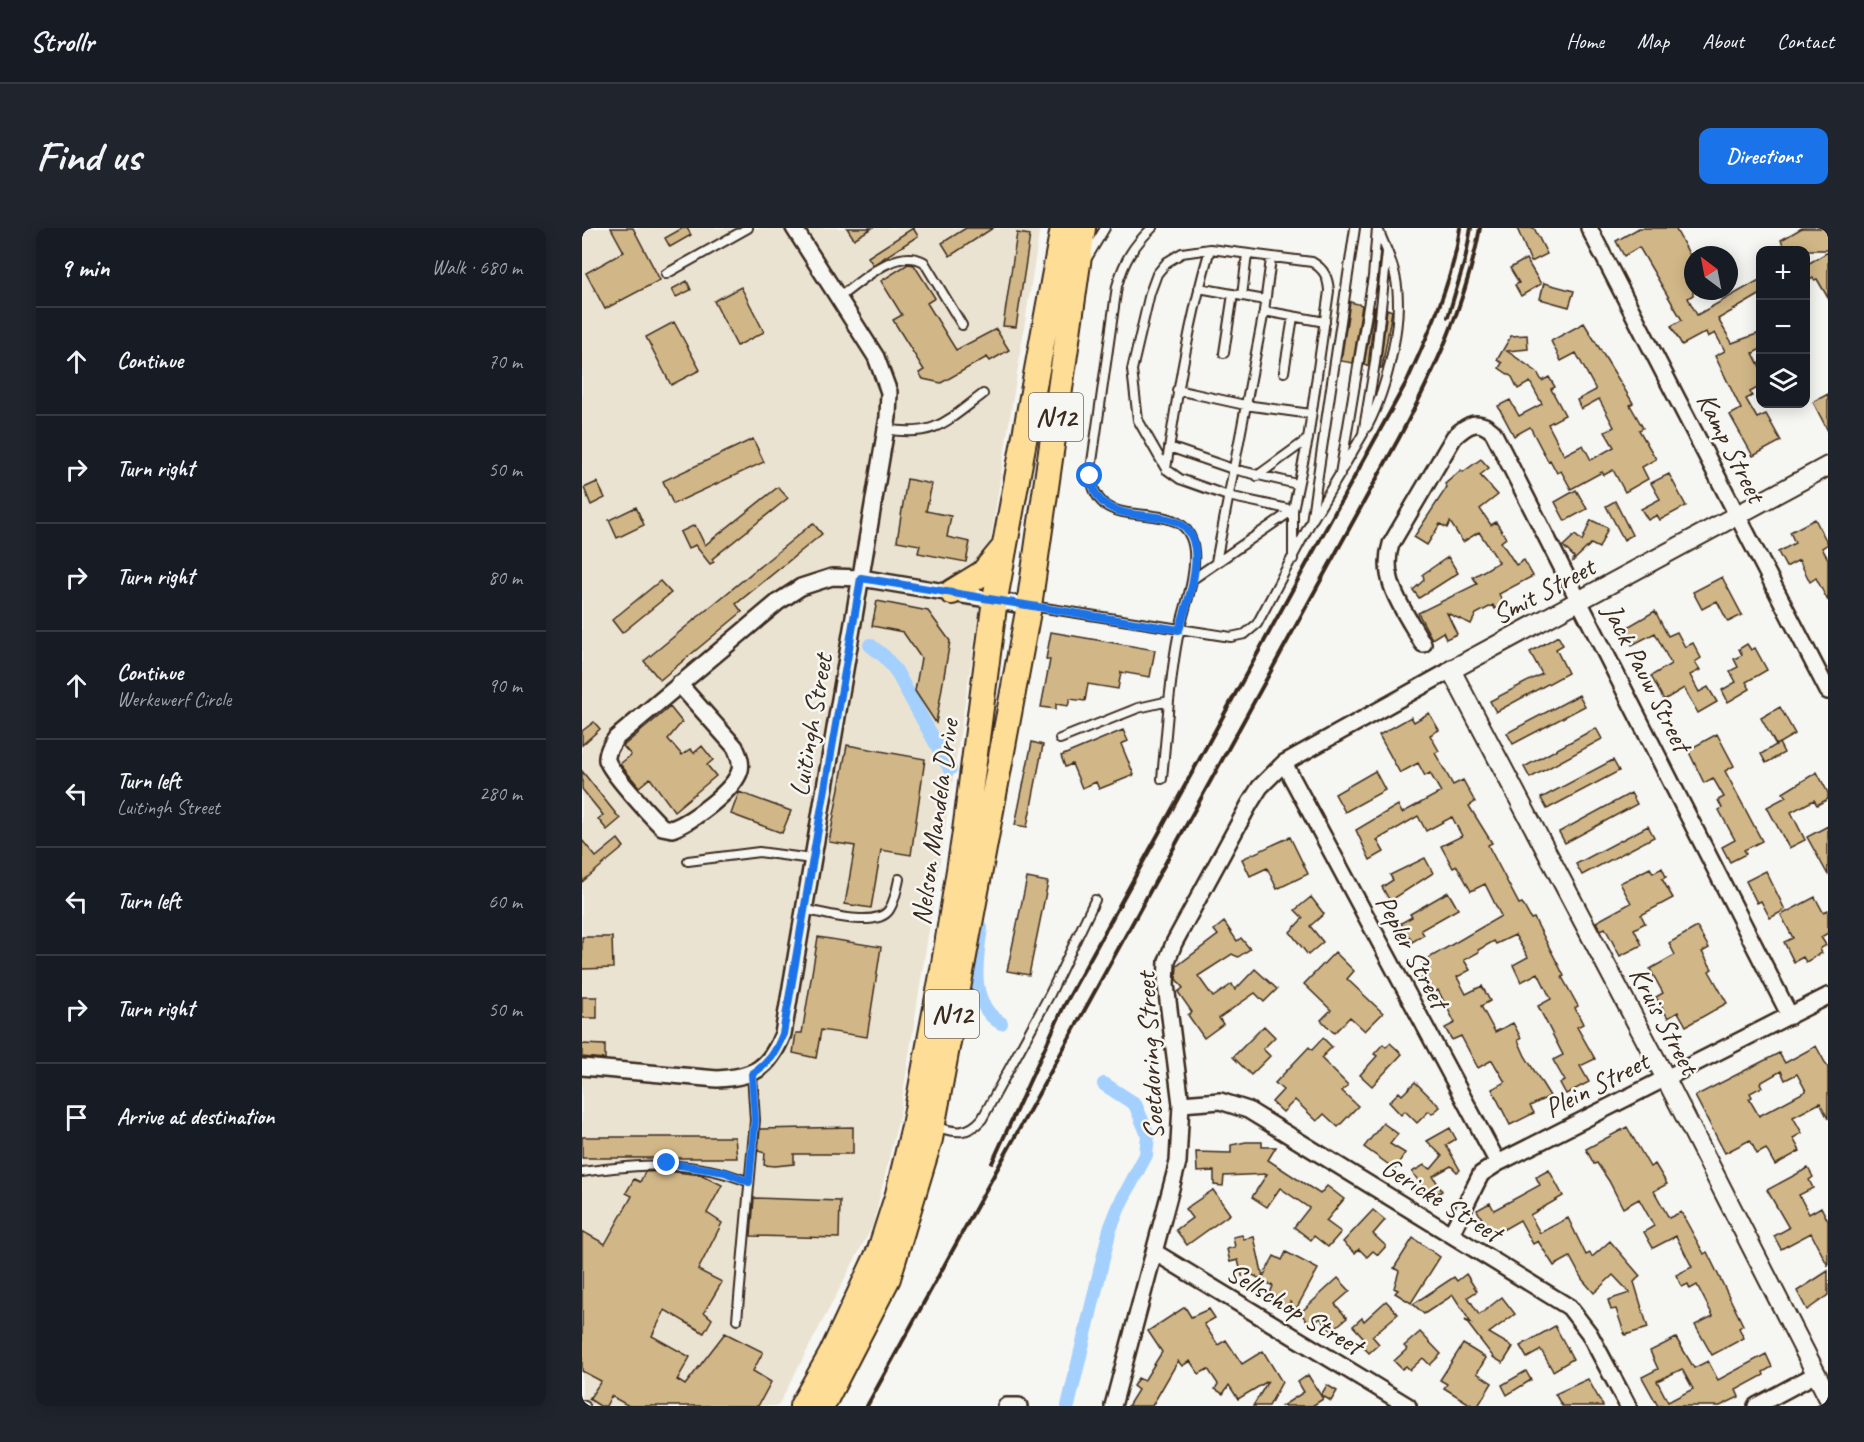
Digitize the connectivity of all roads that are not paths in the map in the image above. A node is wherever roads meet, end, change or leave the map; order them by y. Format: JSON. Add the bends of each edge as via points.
{"nodes":[{"id":1,"x":748,"y":228,"type":"edge"},
{"id":2,"x":794,"y":228,"type":"edge"},
{"id":3,"x":1063,"y":228,"type":"edge"},
{"id":4,"x":1083,"y":228,"type":"edge"},
{"id":5,"x":1105,"y":228,"type":"edge"},
{"id":6,"x":1152,"y":228,"type":"edge"},
{"id":7,"x":1355,"y":228,"type":"edge"},
{"id":8,"x":1377,"y":228,"type":"edge"},
{"id":9,"x":1589,"y":228,"type":"edge"},
{"id":10,"x":1210,"y":249,"type":"junction"},
{"id":11,"x":1387,"y":252,"type":"junction"},
{"id":12,"x":1247,"y":254,"type":"junction"},
{"id":13,"x":1271,"y":259,"type":"junction"},
{"id":14,"x":1077,"y":271,"type":"junction"},
{"id":15,"x":666,"y":274,"type":"dead end"},
{"id":16,"x":1199,"y":288,"type":"junction"},
{"id":17,"x":1233,"y":294,"type":"junction"},
{"id":18,"x":1242,"y":296,"type":"junction"},
{"id":19,"x":838,"y":298,"type":"junction"},
{"id":20,"x":1265,"y":300,"type":"junction"},
{"id":21,"x":1264,"y":311,"type":"junction"},
{"id":22,"x":1293,"y":317,"type":"junction"},
{"id":23,"x":1325,"y":322,"type":"junction"},
{"id":24,"x":962,"y":325,"type":"dead end"},
{"id":25,"x":1224,"y":353,"type":"dead end"},
{"id":26,"x":1284,"y":372,"type":"dead end"},
{"id":27,"x":1177,"y":390,"type":"junction"},
{"id":28,"x":983,"y":394,"type":"dead end"},
{"id":29,"x":1245,"y":405,"type":"junction"},
{"id":30,"x":1311,"y":414,"type":"junction"},
{"id":31,"x":886,"y":429,"type":"junction"},
{"id":32,"x":1363,"y":434,"type":"junction"},
{"id":33,"x":1308,"y":439,"type":"junction"},
{"id":34,"x":1169,"y":447,"type":"junction"},
{"id":35,"x":1828,"y":466,"type":"edge"},
{"id":36,"x":1233,"y":469,"type":"junction"},
{"id":37,"x":1166,"y":470,"type":"junction"},
{"id":38,"x":1340,"y":474,"type":"junction"},
{"id":39,"x":1257,"y":476,"type":"junction"},
{"id":40,"x":1297,"y":484,"type":"junction"},
{"id":41,"x":1228,"y":496,"type":"junction"},
{"id":42,"x":1293,"y":510,"type":"junction"},
{"id":43,"x":1738,"y":515,"type":"junction"},
{"id":44,"x":1311,"y":522,"type":"junction"},
{"id":45,"x":1005,"y":546,"type":"junction"},
{"id":46,"x":1293,"y":559,"type":"junction"},
{"id":47,"x":1216,"y":562,"type":"junction"},
{"id":48,"x":861,"y":578,"type":"junction"},
{"id":49,"x":1193,"y":579,"type":"junction"},
{"id":50,"x":952,"y":592,"type":"junction"},
{"id":51,"x":995,"y":599,"type":"junction"},
{"id":52,"x":1581,"y":601,"type":"junction"},
{"id":53,"x":1029,"y":606,"type":"junction"},
{"id":54,"x":1179,"y":630,"type":"junction"},
{"id":55,"x":1423,"y":644,"type":"dead end"},
{"id":56,"x":1451,"y":670,"type":"junction"},
{"id":57,"x":679,"y":684,"type":"junction"},
{"id":58,"x":1828,"y":691,"type":"edge"},
{"id":59,"x":1168,"y":701,"type":"junction"},
{"id":60,"x":1060,"y":739,"type":"dead end"},
{"id":61,"x":1284,"y":763,"type":"junction"},
{"id":62,"x":1162,"y":779,"type":"dead end"},
{"id":63,"x":812,"y":859,"type":"junction"},
{"id":64,"x":688,"y":861,"type":"dead end"},
{"id":65,"x":899,"y":879,"type":"dead end"},
{"id":66,"x":1095,"y":900,"type":"dead end"},
{"id":67,"x":803,"y":909,"type":"junction"},
{"id":68,"x":1828,"y":996,"type":"edge"},
{"id":69,"x":1790,"y":1016,"type":"junction"},
{"id":70,"x":582,"y":1067,"type":"edge"},
{"id":71,"x":752,"y":1074,"type":"junction"},
{"id":72,"x":1665,"y":1077,"type":"junction"},
{"id":73,"x":1181,"y":1104,"type":"junction"},
{"id":74,"x":932,"y":1125,"type":"junction"},
{"id":75,"x":1498,"y":1162,"type":"junction"},
{"id":76,"x":582,"y":1172,"type":"edge"},
{"id":77,"x":749,"y":1182,"type":"junction"},
{"id":78,"x":1451,"y":1234,"type":"junction"},
{"id":79,"x":1156,"y":1253,"type":"junction"},
{"id":80,"x":737,"y":1320,"type":"dead end"},
{"id":81,"x":831,"y":1355,"type":"junction"},
{"id":82,"x":1816,"y":1374,"type":"junction"},
{"id":83,"x":1828,"y":1397,"type":"edge"},
{"id":84,"x":791,"y":1406,"type":"edge"},
{"id":85,"x":802,"y":1406,"type":"edge"},
{"id":86,"x":822,"y":1406,"type":"edge"},
{"id":87,"x":1006,"y":1406,"type":"edge"},
{"id":88,"x":1019,"y":1406,"type":"edge"},
{"id":89,"x":1113,"y":1406,"type":"edge"},
{"id":90,"x":1407,"y":1406,"type":"edge"},
{"id":91,"x":1628,"y":1406,"type":"edge"},
{"id":92,"x":1756,"y":1406,"type":"edge"}],
"edges":[{"from":1,"to":15,"type":"lane"},
{"from":2,"to":19,"type":"street","name":"Luitingh Street"},
{"from":3,"to":45,"type":"highway","name":"Nelson Mandela Drive","number":"N12"},
{"from":4,"to":14,"type":"highway","name":"Nelson Mandela Drive","number":"N12"},
{"from":5,"to":14,"type":"lane"},
{"from":6,"to":49,"type":"lane","via":[[1134,244],[1117,286],[1090,476],[1095,493],[1105,505],[1120,511],[1163,516],[1177,522],[1189,534]]},
{"from":7,"to":44,"type":"lane"},
{"from":8,"to":11,"type":"lane"},
{"from":8,"to":38,"type":"lane","via":[[1373,277]]},
{"from":9,"to":43,"type":"street","name":"Kamp Street"},
{"from":10,"to":12,"type":"lane"},
{"from":10,"to":16,"type":"lane"},
{"from":10,"to":37,"type":"lane","via":[[1182,253],[1157,274],[1132,370],[1138,420]]},
{"from":11,"to":32,"type":"lane","via":[[1380,329]]},
{"from":11,"to":32,"type":"lane","via":[[1398,294],[1391,356],[1380,402]]},
{"from":12,"to":13,"type":"lane"},
{"from":12,"to":18,"type":"lane"},
{"from":13,"to":20,"type":"lane"},
{"from":13,"to":23,"type":"lane","via":[[1312,262],[1322,268],[1329,291]]},
{"from":14,"to":53,"type":"highway","name":"Nelson Mandela Drive","number":"N12"},
{"from":16,"to":17,"type":"lane"},
{"from":16,"to":27,"type":"lane"},
{"from":17,"to":18,"type":"lane"},
{"from":17,"to":25,"type":"lane"},
{"from":18,"to":20,"type":"lane"},
{"from":19,"to":24,"type":"lane","via":[[888,264],[913,256],[924,261]]},
{"from":19,"to":31,"type":"street","name":"Luitingh Street","via":[[884,375],[889,392]]},
{"from":20,"to":21,"type":"lane"},
{"from":21,"to":22,"type":"lane"},
{"from":21,"to":29,"type":"lane"},
{"from":22,"to":23,"type":"lane"},
{"from":22,"to":26,"type":"lane"},
{"from":23,"to":30,"type":"lane"},
{"from":27,"to":29,"type":"lane"},
{"from":27,"to":34,"type":"lane"},
{"from":28,"to":31,"type":"lane","via":[[937,427],[921,432]]},
{"from":29,"to":30,"type":"lane"},
{"from":29,"to":36,"type":"lane"},
{"from":30,"to":33,"type":"lane"},
{"from":31,"to":48,"type":"street","name":"Luitingh Street"},
{"from":32,"to":38,"type":"lane"},
{"from":33,"to":39,"type":"lane"},
{"from":33,"to":40,"type":"lane"},
{"from":34,"to":36,"type":"lane"},
{"from":34,"to":37,"type":"lane"},
{"from":35,"to":43,"type":"street","name":"Smit Street"},
{"from":36,"to":39,"type":"lane"},
{"from":36,"to":41,"type":"lane"},
{"from":37,"to":41,"type":"lane"},
{"from":38,"to":44,"type":"lane"},
{"from":39,"to":40,"type":"lane"},
{"from":40,"to":42,"type":"lane"},
{"from":41,"to":42,"type":"lane"},
{"from":41,"to":47,"type":"lane"},
{"from":42,"to":46,"type":"lane"},
{"from":42,"to":47,"type":"lane"},
{"from":43,"to":52,"type":"street","name":"Smit Street"},
{"from":43,"to":58,"type":"street","name":"Kamp Street"},
{"from":44,"to":46,"type":"lane"},
{"from":45,"to":50,"type":"highway","via":[[983,573]]},
{"from":45,"to":51,"type":"highway","name":"Nelson Mandela Drive","number":"N12"},
{"from":46,"to":54,"type":"lane","via":[[1267,610],[1245,634]]},
{"from":47,"to":49,"type":"lane"},
{"from":48,"to":50,"type":"street"},
{"from":48,"to":57,"type":"street","via":[[832,577],[801,587]]},
{"from":48,"to":63,"type":"street","name":"Luitingh Street"},
{"from":49,"to":54,"type":"lane"},
{"from":50,"to":51,"type":"street"},
{"from":51,"to":53,"type":"street"},
{"from":51,"to":81,"type":"highway","name":"Nelson Mandela Drive","number":"N12","via":[[964,839],[914,1126],[880,1250]]},
{"from":52,"to":55,"type":"street","name":"Jack Pauw Street","via":[[1493,432],[1484,424],[1475,423],[1454,437],[1386,558],[1389,582]]},
{"from":52,"to":56,"type":"street","name":"Smit Street"},
{"from":52,"to":69,"type":"street","name":"Jack Pauw Street"},
{"from":53,"to":54,"type":"lane"},
{"from":53,"to":74,"type":"highway","name":"Nelson Mandela Drive","number":"N12"},
{"from":54,"to":59,"type":"lane"},
{"from":56,"to":61,"type":"street","name":"Smit Street"},
{"from":56,"to":72,"type":"street","name":"Kruis Street"},
{"from":57,"to":57,"type":"street","via":[[616,738],[608,749],[607,760],[652,817],[662,827],[672,829],[697,816],[732,785],[740,771],[740,759],[731,741]]},
{"from":59,"to":60,"type":"lane","via":[[1138,708]]},
{"from":59,"to":62,"type":"lane"},
{"from":61,"to":73,"type":"street","name":"Soetdoring Street","via":[[1250,803],[1167,961],[1166,985]]},
{"from":61,"to":75,"type":"street","name":"Pepler Street"},
{"from":63,"to":64,"type":"lane","via":[[759,852]]},
{"from":63,"to":67,"type":"street","name":"Luitingh Street"},
{"from":65,"to":67,"type":"lane","via":[[888,912],[876,918],[862,920]]},
{"from":66,"to":74,"type":"lane","via":[[1050,994],[982,1119],[963,1132]]},
{"from":67,"to":71,"type":"street","name":"Luitingh Street","via":[[783,1034],[776,1053]]},
{"from":68,"to":69,"type":"street","name":"Plein Street"},
{"from":69,"to":72,"type":"street","name":"Plein Street"},
{"from":70,"to":71,"type":"street","via":[[717,1079]]},
{"from":71,"to":77,"type":"lane","via":[[755,1120]]},
{"from":72,"to":75,"type":"street","name":"Plein Street"},
{"from":72,"to":82,"type":"street","name":"Kruis Street"},
{"from":73,"to":78,"type":"street","name":"Gericke Street","via":[[1220,1101],[1248,1110]]},
{"from":73,"to":79,"type":"street","name":"Soetdoring Street","via":[[1178,1162]]},
{"from":74,"to":86,"type":"highway","name":"Nelson Mandela Drive","number":"N12","via":[[914,1200],[888,1278]]},
{"from":75,"to":78,"type":"street","name":"Plein Street","via":[[1481,1174]]},
{"from":76,"to":77,"type":"lane","via":[[667,1163],[725,1172]]},
{"from":77,"to":80,"type":"lane"},
{"from":78,"to":91,"type":"street","name":"Gericke Street","via":[[1574,1312]]},
{"from":79,"to":89,"type":"street","name":"Soetdoring Street"},
{"from":79,"to":90,"type":"street","name":"Sellschop Street"},
{"from":81,"to":84,"type":"street"},
{"from":81,"to":85,"type":"highway","name":"Nelson Mandela Drive","number":"N12"},
{"from":82,"to":83,"type":"street","name":"Kruis Street"},
{"from":82,"to":92,"type":"street"},
{"from":87,"to":88,"type":"street"}]}
